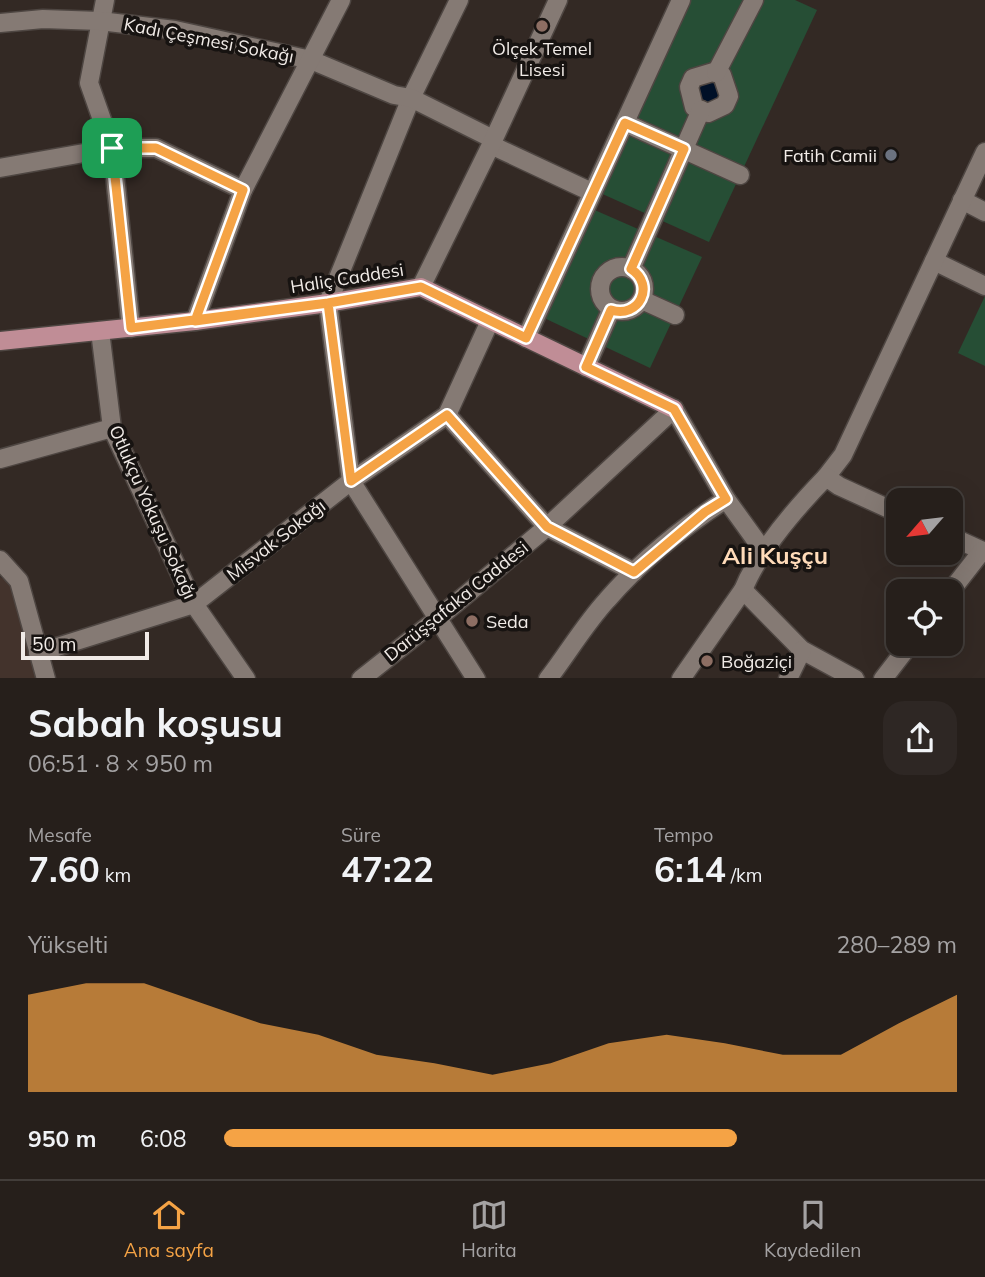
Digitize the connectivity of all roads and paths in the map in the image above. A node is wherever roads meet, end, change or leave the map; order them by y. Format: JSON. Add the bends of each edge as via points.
{"nodes":[{"id":1,"x":105,"y":0,"type":"edge"},
{"id":2,"x":341,"y":0,"type":"edge"},
{"id":3,"x":458,"y":0,"type":"edge"},
{"id":4,"x":558,"y":0,"type":"edge"},
{"id":5,"x":681,"y":0,"type":"edge"},
{"id":6,"x":754,"y":0,"type":"edge"},
{"id":7,"x":100,"y":20,"type":"junction"},
{"id":8,"x":0,"y":23,"type":"edge"},
{"id":9,"x":311,"y":60,"type":"junction"},
{"id":10,"x":716,"y":73,"type":"junction"},
{"id":11,"x":411,"y":98,"type":"junction"},
{"id":12,"x":701,"y":110,"type":"junction"},
{"id":13,"x":625,"y":123,"type":"junction"},
{"id":14,"x":492,"y":142,"type":"junction"},
{"id":15,"x":112,"y":148,"type":"junction"},
{"id":16,"x":684,"y":149,"type":"junction"},
{"id":17,"x":985,"y":152,"type":"edge"},
{"id":18,"x":0,"y":168,"type":"edge"},
{"id":19,"x":740,"y":175,"type":"dead end"},
{"id":20,"x":585,"y":189,"type":"dead end"},
{"id":21,"x":243,"y":190,"type":"junction"},
{"id":22,"x":962,"y":200,"type":"junction"},
{"id":23,"x":985,"y":212,"type":"edge"},
{"id":24,"x":934,"y":261,"type":"junction"},
{"id":25,"x":631,"y":269,"type":"junction"},
{"id":26,"x":985,"y":286,"type":"edge"},
{"id":27,"x":421,"y":287,"type":"junction"},
{"id":28,"x":642,"y":300,"type":"junction"},
{"id":29,"x":328,"y":303,"type":"junction"},
{"id":30,"x":611,"y":310,"type":"junction"},
{"id":31,"x":675,"y":315,"type":"dead end"},
{"id":32,"x":195,"y":321,"type":"junction"},
{"id":33,"x":490,"y":321,"type":"junction"},
{"id":34,"x":131,"y":328,"type":"junction"},
{"id":35,"x":100,"y":331,"type":"junction"},
{"id":36,"x":526,"y":338,"type":"junction"},
{"id":37,"x":0,"y":341,"type":"edge"},
{"id":38,"x":586,"y":367,"type":"junction"},
{"id":39,"x":674,"y":409,"type":"junction"},
{"id":40,"x":447,"y":415,"type":"junction"},
{"id":41,"x":112,"y":428,"type":"junction"},
{"id":42,"x":0,"y":459,"type":"edge"},
{"id":43,"x":351,"y":481,"type":"junction"},
{"id":44,"x":832,"y":482,"type":"junction"},
{"id":45,"x":726,"y":499,"type":"junction"},
{"id":46,"x":886,"y":507,"type":"edge"},
{"id":47,"x":547,"y":527,"type":"junction"},
{"id":48,"x":963,"y":542,"type":"edge"},
{"id":49,"x":983,"y":551,"type":"edge"},
{"id":50,"x":765,"y":553,"type":"junction"},
{"id":51,"x":0,"y":560,"type":"edge"},
{"id":52,"x":634,"y":572,"type":"junction"},
{"id":53,"x":960,"y":579,"type":"edge"},
{"id":54,"x":743,"y":590,"type":"junction"},
{"id":55,"x":194,"y":604,"type":"junction"},
{"id":56,"x":437,"y":619,"type":"junction"},
{"id":57,"x":802,"y":650,"type":"junction"},
{"id":58,"x":38,"y":653,"type":"junction"},
{"id":59,"x":900,"y":656,"type":"edge"},
{"id":60,"x":46,"y":678,"type":"edge"},
{"id":61,"x":246,"y":678,"type":"edge"},
{"id":62,"x":362,"y":678,"type":"edge"},
{"id":63,"x":476,"y":678,"type":"edge"},
{"id":64,"x":548,"y":678,"type":"edge"},
{"id":65,"x":681,"y":678,"type":"edge"},
{"id":66,"x":788,"y":678,"type":"edge"},
{"id":67,"x":855,"y":678,"type":"edge"},
{"id":68,"x":883,"y":678,"type":"edge"}],
"edges":[{"from":1,"to":7,"type":"street"},
{"from":2,"to":9,"type":"street"},
{"from":3,"to":11,"type":"street"},
{"from":4,"to":14,"type":"street"},
{"from":5,"to":13,"type":"street"},
{"from":6,"to":10,"type":"street"},
{"from":7,"to":8,"type":"street","name":"Kadı Çeşmesi Sokağı"},
{"from":7,"to":9,"type":"street","name":"Kadı Çeşmesi Sokağı","via":[[175,30]]},
{"from":7,"to":15,"type":"street","via":[[89,83]]},
{"from":9,"to":11,"type":"street","name":"Kadı Çeşmesi Sokağı"},
{"from":9,"to":21,"type":"street"},
{"from":10,"to":12,"type":"street","via":[[693,78],[689,87],[694,107]]},
{"from":10,"to":12,"type":"street","via":[[722,75],[729,96],[725,105],[708,113]]},
{"from":11,"to":14,"type":"street","name":"Kadı Çeşmesi Sokağı"},
{"from":11,"to":29,"type":"street"},
{"from":12,"to":16,"type":"street"},
{"from":13,"to":16,"type":"street"},
{"from":13,"to":36,"type":"street"},
{"from":14,"to":20,"type":"street","name":"Kadı Çeşmesi Sokağı"},
{"from":14,"to":27,"type":"street"},
{"from":15,"to":18,"type":"street"},
{"from":15,"to":21,"type":"street","via":[[156,148]]},
{"from":15,"to":34,"type":"street"},
{"from":16,"to":19,"type":"street"},
{"from":16,"to":25,"type":"street"},
{"from":17,"to":22,"type":"street"},
{"from":21,"to":32,"type":"street"},
{"from":22,"to":23,"type":"street"},
{"from":22,"to":24,"type":"street"},
{"from":24,"to":26,"type":"street"},
{"from":24,"to":44,"type":"street"},
{"from":25,"to":28,"type":"street","via":[[644,286]]},
{"from":25,"to":30,"type":"street","via":[[616,267],[600,283],[601,298]]},
{"from":27,"to":29,"type":"main road","name":"Haliç Caddesi"},
{"from":27,"to":33,"type":"main road","name":"Haliç Caddesi"},
{"from":28,"to":30,"type":"street","via":[[632,310]]},
{"from":28,"to":31,"type":"street"},
{"from":29,"to":32,"type":"main road","name":"Haliç Caddesi"},
{"from":29,"to":43,"type":"street"},
{"from":30,"to":38,"type":"street"},
{"from":32,"to":34,"type":"main road","name":"Haliç Caddesi"},
{"from":33,"to":36,"type":"main road","name":"Haliç Caddesi"},
{"from":33,"to":40,"type":"street"},
{"from":34,"to":35,"type":"main road","name":"Haliç Caddesi"},
{"from":35,"to":37,"type":"main road","name":"Haliç Caddesi"},
{"from":35,"to":41,"type":"street","name":"Otlukçu Yokuşu Sokağı"},
{"from":36,"to":38,"type":"main road","name":"Haliç Caddesi"},
{"from":38,"to":39,"type":"main road","name":"Haliç Caddesi"},
{"from":39,"to":45,"type":"street"},
{"from":39,"to":47,"type":"street","name":"Darüşşafaka Caddesi"},
{"from":40,"to":43,"type":"street","name":"Misvak Sokağı"},
{"from":40,"to":47,"type":"street"},
{"from":41,"to":42,"type":"street"},
{"from":41,"to":55,"type":"street","name":"Otlukçu Yokuşu Sokağı"},
{"from":43,"to":55,"type":"street","name":"Misvak Sokağı"},
{"from":43,"to":56,"type":"street"},
{"from":44,"to":46,"type":"street"},
{"from":44,"to":50,"type":"street","via":[[794,513]]},
{"from":45,"to":50,"type":"street"},
{"from":45,"to":52,"type":"street"},
{"from":47,"to":52,"type":"street"},
{"from":47,"to":56,"type":"street","name":"Darüşşafaka Caddesi"},
{"from":48,"to":49,"type":"street"},
{"from":49,"to":53,"type":"street"},
{"from":50,"to":54,"type":"street"},
{"from":51,"to":58,"type":"street","via":[[19,581]]},
{"from":52,"to":64,"type":"street"},
{"from":54,"to":57,"type":"street"},
{"from":54,"to":65,"type":"street"},
{"from":55,"to":58,"type":"street"},
{"from":55,"to":61,"type":"street","name":"Otlukçu Yokuşu Sokağı"},
{"from":56,"to":62,"type":"street","name":"Darüşşafaka Caddesi"},
{"from":56,"to":63,"type":"street"},
{"from":57,"to":66,"type":"street"},
{"from":57,"to":67,"type":"street"},
{"from":58,"to":60,"type":"street"},
{"from":59,"to":68,"type":"street"}]}
